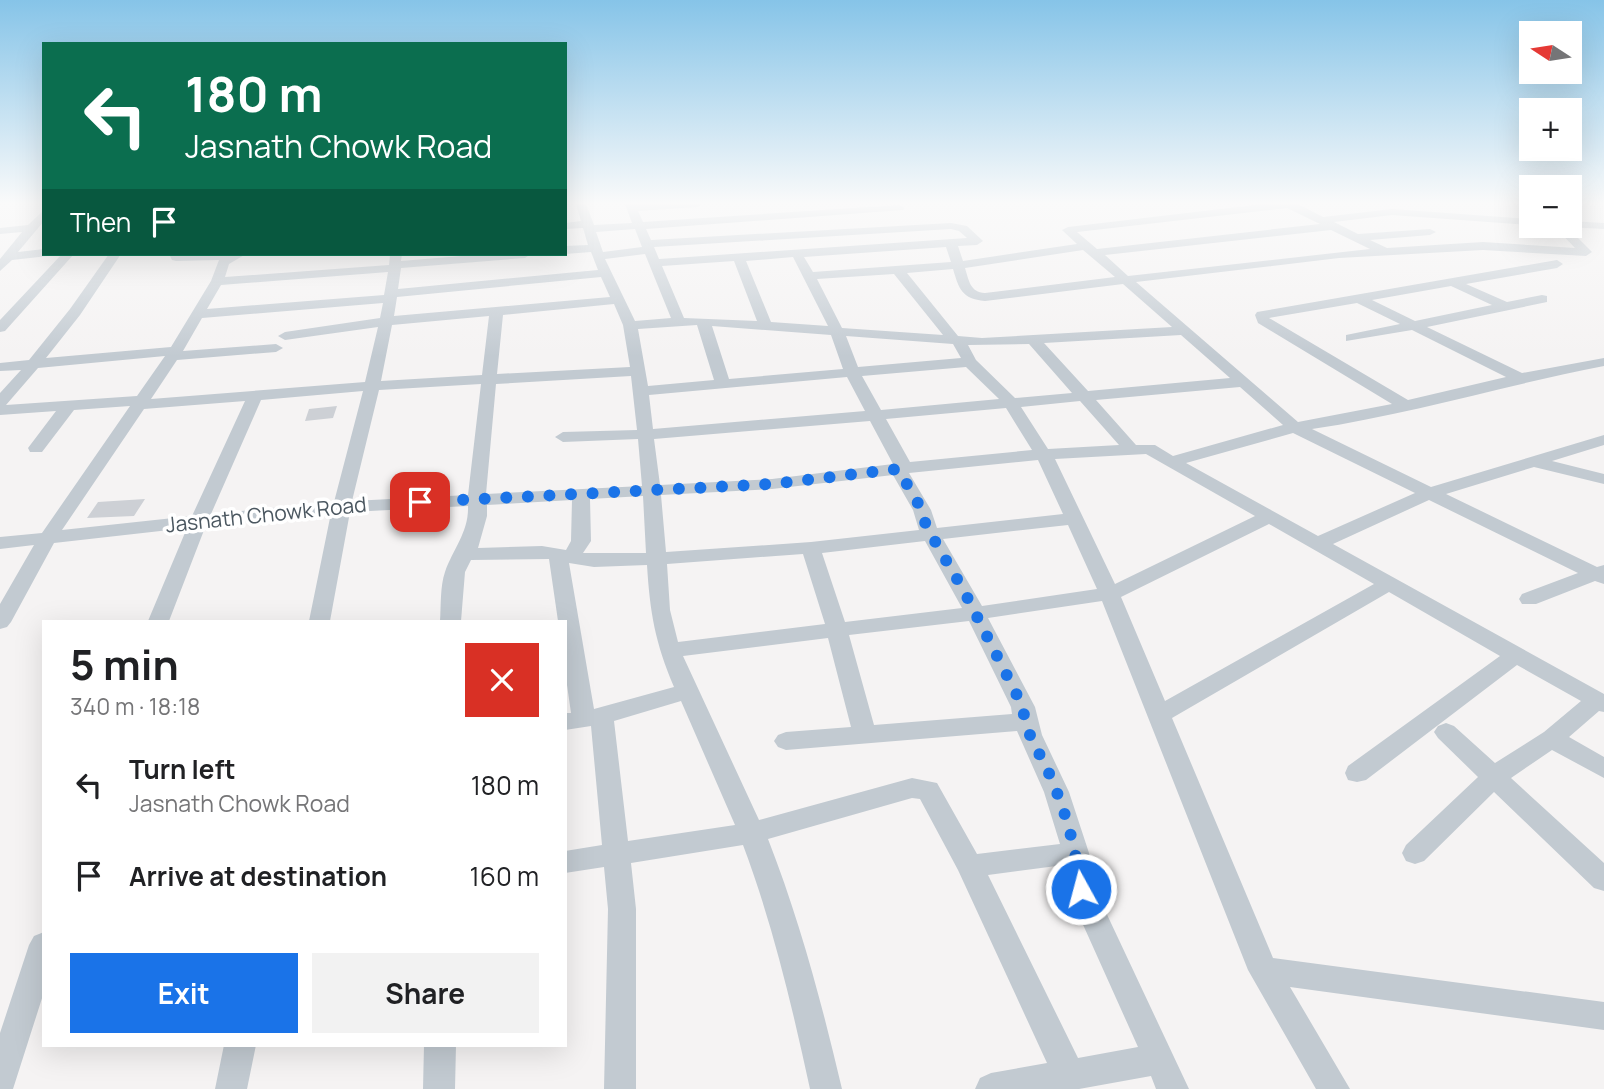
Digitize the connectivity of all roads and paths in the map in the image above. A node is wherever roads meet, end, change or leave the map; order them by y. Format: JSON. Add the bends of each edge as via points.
{"nodes":[{"id":1,"x":797,"y":254,"type":"edge"},
{"id":2,"x":36,"y":255,"type":"edge"},
{"id":3,"x":599,"y":255,"type":"edge"},
{"id":4,"x":653,"y":255,"type":"edge"},
{"id":5,"x":785,"y":255,"type":"edge"},
{"id":6,"x":955,"y":255,"type":"edge"},
{"id":7,"x":1047,"y":255,"type":"edge"},
{"id":8,"x":1095,"y":255,"type":"edge"},
{"id":9,"x":1343,"y":255,"type":"edge"},
{"id":10,"x":66,"y":256,"type":"edge"},
{"id":11,"x":114,"y":256,"type":"edge"},
{"id":12,"x":176,"y":256,"type":"edge"},
{"id":13,"x":223,"y":256,"type":"edge"},
{"id":14,"x":234,"y":256,"type":"edge"},
{"id":15,"x":492,"y":256,"type":"edge"},
{"id":16,"x":533,"y":256,"type":"edge"},
{"id":17,"x":739,"y":258,"type":"junction"},
{"id":18,"x":4,"y":262,"type":"edge"},
{"id":19,"x":395,"y":262,"type":"edge"},
{"id":20,"x":657,"y":263,"type":"junction"},
{"id":21,"x":1557,"y":264,"type":"dead end"},
{"id":22,"x":958,"y":265,"type":"junction"},
{"id":23,"x":898,"y":270,"type":"junction"},
{"id":24,"x":810,"y":276,"type":"junction"},
{"id":25,"x":1126,"y":280,"type":"junction"},
{"id":26,"x":217,"y":281,"type":"junction"},
{"id":27,"x":1452,"y":282,"type":"junction"},
{"id":28,"x":392,"y":296,"type":"junction"},
{"id":29,"x":1358,"y":298,"type":"junction"},
{"id":30,"x":1542,"y":299,"type":"dead end"},
{"id":31,"x":617,"y":300,"type":"junction"},
{"id":32,"x":1507,"y":307,"type":"junction"},
{"id":33,"x":496,"y":312,"type":"junction"},
{"id":34,"x":198,"y":314,"type":"junction"},
{"id":35,"x":387,"y":321,"type":"junction"},
{"id":36,"x":679,"y":321,"type":"junction"},
{"id":37,"x":703,"y":321,"type":"junction"},
{"id":38,"x":630,"y":325,"type":"junction"},
{"id":39,"x":765,"y":325,"type":"junction"},
{"id":40,"x":1414,"y":326,"type":"junction"},
{"id":41,"x":0,"y":328,"type":"edge"},
{"id":42,"x":837,"y":331,"type":"junction"},
{"id":43,"x":1185,"y":331,"type":"junction"},
{"id":44,"x":1351,"y":338,"type":"dead end"},
{"id":45,"x":957,"y":340,"type":"junction"},
{"id":46,"x":1034,"y":341,"type":"junction"},
{"id":47,"x":174,"y":353,"type":"junction"},
{"id":48,"x":970,"y":362,"type":"junction"},
{"id":49,"x":1604,"y":362,"type":"edge"},
{"id":50,"x":35,"y":364,"type":"junction"},
{"id":51,"x":0,"y":367,"type":"edge"},
{"id":52,"x":852,"y":372,"type":"junction"},
{"id":53,"x":1520,"y":378,"type":"junction"},
{"id":54,"x":490,"y":380,"type":"junction"},
{"id":55,"x":639,"y":381,"type":"junction"},
{"id":56,"x":1242,"y":382,"type":"junction"},
{"id":57,"x":723,"y":384,"type":"junction"},
{"id":58,"x":374,"y":386,"type":"junction"},
{"id":59,"x":255,"y":396,"type":"junction"},
{"id":60,"x":1084,"y":396,"type":"junction"},
{"id":61,"x":0,"y":402,"type":"edge"},
{"id":62,"x":140,"y":402,"type":"junction"},
{"id":63,"x":1011,"y":403,"type":"junction"},
{"id":64,"x":69,"y":405,"type":"junction"},
{"id":65,"x":1407,"y":406,"type":"junction"},
{"id":66,"x":0,"y":411,"type":"edge"},
{"id":67,"x":876,"y":415,"type":"junction"},
{"id":68,"x":1295,"y":427,"type":"junction"},
{"id":69,"x":645,"y":434,"type":"junction"},
{"id":70,"x":563,"y":437,"type":"dead end"},
{"id":71,"x":1604,"y":440,"type":"edge"},
{"id":72,"x":36,"y":448,"type":"dead end"},
{"id":73,"x":1130,"y":448,"type":"junction"},
{"id":74,"x":1044,"y":454,"type":"junction"},
{"id":75,"x":1173,"y":461,"type":"junction"},
{"id":76,"x":1531,"y":461,"type":"junction"},
{"id":77,"x":1604,"y":479,"type":"edge"},
{"id":78,"x":651,"y":489,"type":"junction"},
{"id":79,"x":581,"y":493,"type":"junction"},
{"id":80,"x":1429,"y":493,"type":"junction"},
{"id":81,"x":477,"y":498,"type":"junction"},
{"id":82,"x":341,"y":507,"type":"junction"},
{"id":83,"x":1268,"y":517,"type":"junction"},
{"id":84,"x":1076,"y":518,"type":"junction"},
{"id":85,"x":200,"y":519,"type":"junction"},
{"id":86,"x":931,"y":534,"type":"junction"},
{"id":87,"x":48,"y":537,"type":"junction"},
{"id":88,"x":0,"y":543,"type":"edge"},
{"id":89,"x":1316,"y":544,"type":"junction"},
{"id":90,"x":811,"y":548,"type":"junction"},
{"id":91,"x":464,"y":554,"type":"junction"},
{"id":92,"x":565,"y":555,"type":"junction"},
{"id":93,"x":655,"y":559,"type":"junction"},
{"id":94,"x":1601,"y":574,"type":"edge"},
{"id":95,"x":1389,"y":584,"type":"junction"},
{"id":96,"x":1110,"y":594,"type":"junction"},
{"id":97,"x":1529,"y":599,"type":"dead end"},
{"id":98,"x":976,"y":613,"type":"junction"},
{"id":99,"x":158,"y":620,"type":"edge"},
{"id":100,"x":319,"y":620,"type":"edge"},
{"id":101,"x":450,"y":620,"type":"edge"},
{"id":102,"x":0,"y":622,"type":"edge"},
{"id":103,"x":837,"y":630,"type":"junction"},
{"id":104,"x":669,"y":649,"type":"junction"},
{"id":105,"x":1516,"y":655,"type":"junction"},
{"id":106,"x":688,"y":691,"type":"junction"},
{"id":107,"x":1601,"y":702,"type":"edge"},
{"id":108,"x":1158,"y":715,"type":"junction"},
{"id":109,"x":584,"y":719,"type":"edge"},
{"id":110,"x":1024,"y":722,"type":"junction"},
{"id":111,"x":1446,"y":732,"type":"dead end"},
{"id":112,"x":865,"y":735,"type":"junction"},
{"id":113,"x":1552,"y":738,"type":"junction"},
{"id":114,"x":786,"y":741,"type":"dead end"},
{"id":115,"x":1604,"y":769,"type":"edge"},
{"id":116,"x":1357,"y":772,"type":"dead end"},
{"id":117,"x":1493,"y":777,"type":"junction"},
{"id":118,"x":752,"y":834,"type":"junction"},
{"id":119,"x":616,"y":853,"type":"junction"},
{"id":120,"x":1076,"y":853,"type":"junction"},
{"id":121,"x":1415,"y":853,"type":"dead end"},
{"id":122,"x":567,"y":862,"type":"edge"},
{"id":123,"x":970,"y":866,"type":"junction"},
{"id":124,"x":1604,"y":880,"type":"edge"},
{"id":125,"x":42,"y":951,"type":"edge"},
{"id":126,"x":1263,"y":970,"type":"junction"},
{"id":127,"x":1604,"y":1016,"type":"edge"},
{"id":128,"x":240,"y":1047,"type":"edge"},
{"id":129,"x":440,"y":1047,"type":"edge"},
{"id":130,"x":1159,"y":1059,"type":"junction"},
{"id":131,"x":1069,"y":1074,"type":"junction"},
{"id":132,"x":0,"y":1081,"type":"edge"},
{"id":133,"x":232,"y":1089,"type":"edge"},
{"id":134,"x":439,"y":1089,"type":"edge"},
{"id":135,"x":620,"y":1089,"type":"edge"},
{"id":136,"x":826,"y":1089,"type":"edge"},
{"id":137,"x":992,"y":1089,"type":"edge"},
{"id":138,"x":1174,"y":1089,"type":"edge"},
{"id":139,"x":1334,"y":1089,"type":"edge"}],
"edges":[{"from":1,"to":24,"type":"street"},
{"from":2,"to":18,"type":"street"},
{"from":3,"to":31,"type":"street"},
{"from":4,"to":20,"type":"street"},
{"from":5,"to":17,"type":"street"},
{"from":6,"to":22,"type":"street"},
{"from":7,"to":22,"type":"street"},
{"from":8,"to":25,"type":"street"},
{"from":9,"to":25,"type":"street"},
{"from":10,"to":41,"type":"street"},
{"from":11,"to":50,"type":"street"},
{"from":12,"to":13,"type":"street"},
{"from":14,"to":26,"type":"street","via":[[225,262]]},
{"from":15,"to":19,"type":"street"},
{"from":16,"to":28,"type":"street"},
{"from":17,"to":20,"type":"street"},
{"from":17,"to":39,"type":"street"},
{"from":19,"to":26,"type":"street"},
{"from":19,"to":28,"type":"street"},
{"from":20,"to":36,"type":"street"},
{"from":21,"to":27,"type":"street"},
{"from":22,"to":23,"type":"street"},
{"from":22,"to":25,"type":"street","via":[[969,295],[979,297]]},
{"from":23,"to":24,"type":"street"},
{"from":23,"to":45,"type":"street"},
{"from":24,"to":42,"type":"street"},
{"from":25,"to":43,"type":"street"},
{"from":26,"to":34,"type":"street"},
{"from":27,"to":29,"type":"street"},
{"from":27,"to":32,"type":"street"},
{"from":28,"to":34,"type":"street"},
{"from":28,"to":35,"type":"street"},
{"from":29,"to":40,"type":"street"},
{"from":29,"to":65,"type":"street","via":[[1261,317]]},
{"from":30,"to":32,"type":"street"},
{"from":31,"to":33,"type":"street"},
{"from":31,"to":38,"type":"street"},
{"from":32,"to":40,"type":"street"},
{"from":33,"to":35,"type":"street"},
{"from":33,"to":54,"type":"street"},
{"from":34,"to":47,"type":"street"},
{"from":35,"to":47,"type":"street","via":[[281,342]]},
{"from":35,"to":58,"type":"street"},
{"from":36,"to":37,"type":"street"},
{"from":36,"to":38,"type":"street"},
{"from":37,"to":39,"type":"street"},
{"from":37,"to":57,"type":"street"},
{"from":38,"to":55,"type":"street"},
{"from":39,"to":42,"type":"street"},
{"from":40,"to":44,"type":"street"},
{"from":40,"to":53,"type":"street"},
{"from":42,"to":45,"type":"street"},
{"from":42,"to":52,"type":"street"},
{"from":43,"to":46,"type":"street"},
{"from":43,"to":56,"type":"street"},
{"from":45,"to":46,"type":"street"},
{"from":45,"to":48,"type":"street"},
{"from":46,"to":60,"type":"street"},
{"from":47,"to":50,"type":"street"},
{"from":47,"to":62,"type":"street"},
{"from":48,"to":52,"type":"street"},
{"from":48,"to":63,"type":"street"},
{"from":49,"to":53,"type":"street"},
{"from":50,"to":51,"type":"street"},
{"from":50,"to":61,"type":"street"},
{"from":52,"to":57,"type":"street"},
{"from":52,"to":67,"type":"street"},
{"from":53,"to":65,"type":"street"},
{"from":54,"to":55,"type":"street"},
{"from":54,"to":58,"type":"street"},
{"from":54,"to":81,"type":"street"},
{"from":55,"to":57,"type":"street"},
{"from":55,"to":69,"type":"street"},
{"from":56,"to":60,"type":"street"},
{"from":56,"to":68,"type":"street"},
{"from":58,"to":59,"type":"street"},
{"from":58,"to":82,"type":"street"},
{"from":59,"to":62,"type":"street"},
{"from":59,"to":85,"type":"street"},
{"from":60,"to":63,"type":"street"},
{"from":60,"to":73,"type":"street"},
{"from":62,"to":64,"type":"street"},
{"from":62,"to":87,"type":"street"},
{"from":63,"to":67,"type":"street"},
{"from":63,"to":74,"type":"street"},
{"from":64,"to":66,"type":"street"},
{"from":64,"to":72,"type":"street"},
{"from":65,"to":68,"type":"street"},
{"from":67,"to":69,"type":"street"},
{"from":67,"to":74,"type":"street","via":[[904,468]]},
{"from":68,"to":75,"type":"street"},
{"from":68,"to":80,"type":"street"},
{"from":69,"to":70,"type":"street"},
{"from":69,"to":78,"type":"street"},
{"from":71,"to":76,"type":"street"},
{"from":73,"to":74,"type":"street"},
{"from":73,"to":75,"type":"street","via":[[1149,449]]},
{"from":74,"to":84,"type":"street"},
{"from":75,"to":83,"type":"street"},
{"from":76,"to":77,"type":"street"},
{"from":76,"to":80,"type":"street"},
{"from":78,"to":79,"type":"street","name":"Jasnath Chowk Road"},
{"from":78,"to":86,"type":"street","name":"Jasnath Chowk Road","via":[[772,484],[898,469]]},
{"from":78,"to":93,"type":"street"},
{"from":79,"to":81,"type":"street","name":"Jasnath Chowk Road"},
{"from":79,"to":92,"type":"street","via":[[581,541]]},
{"from":80,"to":89,"type":"street"},
{"from":80,"to":94,"type":"street"},
{"from":81,"to":82,"type":"street","name":"Jasnath Chowk Road"},
{"from":81,"to":91,"type":"street","via":[[475,531]]},
{"from":82,"to":85,"type":"street","name":"Jasnath Chowk Road"},
{"from":82,"to":100,"type":"street"},
{"from":83,"to":89,"type":"street"},
{"from":83,"to":96,"type":"street"},
{"from":84,"to":86,"type":"street"},
{"from":84,"to":96,"type":"street"},
{"from":85,"to":87,"type":"street","name":"Jasnath Chowk Road"},
{"from":85,"to":99,"type":"street"},
{"from":86,"to":90,"type":"street"},
{"from":86,"to":98,"type":"street","name":"Jasnath Chowk Road"},
{"from":87,"to":88,"type":"street","name":"Jasnath Chowk Road"},
{"from":87,"to":102,"type":"street"},
{"from":89,"to":95,"type":"street"},
{"from":90,"to":93,"type":"street"},
{"from":90,"to":103,"type":"street"},
{"from":91,"to":92,"type":"street"},
{"from":91,"to":101,"type":"street","via":[[455,572]]},
{"from":92,"to":93,"type":"street","via":[[594,561]]},
{"from":92,"to":109,"type":"street"},
{"from":93,"to":104,"type":"street"},
{"from":94,"to":97,"type":"street"},
{"from":95,"to":105,"type":"street"},
{"from":95,"to":108,"type":"street"},
{"from":96,"to":98,"type":"street"},
{"from":96,"to":108,"type":"street"},
{"from":98,"to":103,"type":"street"},
{"from":98,"to":110,"type":"street","name":"Jasnath Chowk Road","via":[[1023,707]]},
{"from":103,"to":104,"type":"street"},
{"from":103,"to":112,"type":"street"},
{"from":104,"to":106,"type":"street"},
{"from":105,"to":107,"type":"street"},
{"from":105,"to":116,"type":"street"},
{"from":106,"to":109,"type":"street"},
{"from":106,"to":118,"type":"street"},
{"from":107,"to":113,"type":"street"},
{"from":108,"to":126,"type":"street"},
{"from":109,"to":119,"type":"street"},
{"from":110,"to":112,"type":"street"},
{"from":110,"to":120,"type":"street","name":"Jasnath Chowk Road","via":[[1051,776]]},
{"from":111,"to":117,"type":"street"},
{"from":112,"to":114,"type":"street"},
{"from":113,"to":115,"type":"street"},
{"from":113,"to":117,"type":"street"},
{"from":117,"to":121,"type":"street"},
{"from":117,"to":124,"type":"street"},
{"from":118,"to":119,"type":"street"},
{"from":118,"to":123,"type":"street","via":[[921,788],[934,797]]},
{"from":118,"to":136,"type":"street","via":[[799,972]]},
{"from":119,"to":122,"type":"street"},
{"from":119,"to":135,"type":"street","via":[[621,909]]},
{"from":120,"to":123,"type":"street"},
{"from":120,"to":130,"type":"street","name":"Jasnath Chowk Road","via":[[1081,889]]},
{"from":123,"to":131,"type":"street"},
{"from":125,"to":132,"type":"street"},
{"from":126,"to":127,"type":"street"},
{"from":126,"to":139,"type":"street"},
{"from":128,"to":133,"type":"street"},
{"from":129,"to":134,"type":"street"},
{"from":130,"to":131,"type":"street"},
{"from":130,"to":138,"type":"street","name":"Jasnath Chowk Road"},
{"from":131,"to":137,"type":"street"}]}
